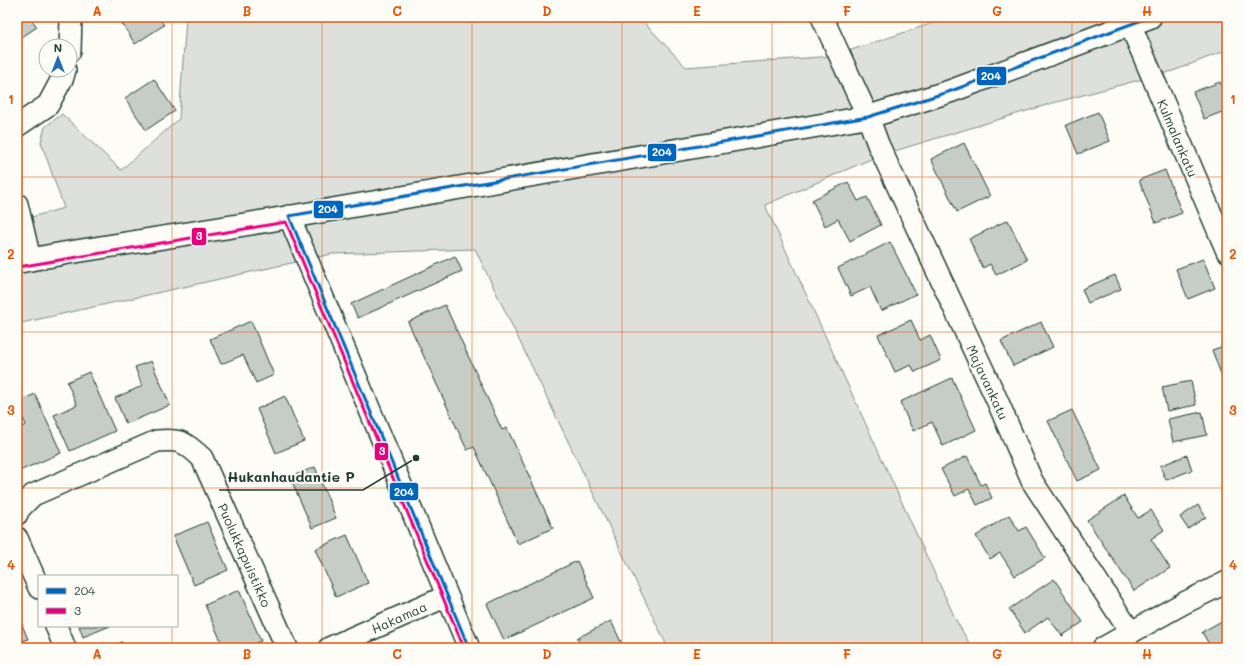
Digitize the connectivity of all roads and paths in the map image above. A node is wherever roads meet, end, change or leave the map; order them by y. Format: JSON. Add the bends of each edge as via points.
{"nodes":[{"id":1,"x":71,"y":17,"type":"edge"},
{"id":2,"x":822,"y":17,"type":"edge"},
{"id":3,"x":1150,"y":17,"type":"edge"},
{"id":4,"x":1130,"y":24,"type":"junction"},
{"id":5,"x":70,"y":38,"type":"edge"},
{"id":6,"x":63,"y":78,"type":"edge"},
{"id":7,"x":868,"y":117,"type":"junction"},
{"id":8,"x":17,"y":126,"type":"edge"},
{"id":9,"x":17,"y":204,"type":"edge"},
{"id":10,"x":289,"y":216,"type":"junction"},
{"id":11,"x":1227,"y":251,"type":"edge"},
{"id":12,"x":23,"y":261,"type":"edge"},
{"id":13,"x":17,"y":514,"type":"edge"},
{"id":14,"x":17,"y":538,"type":"edge"},
{"id":15,"x":1227,"y":582,"type":"edge"},
{"id":16,"x":38,"y":586,"type":"edge"},
{"id":17,"x":447,"y":596,"type":"junction"},
{"id":18,"x":56,"y":627,"type":"edge"},
{"id":19,"x":1131,"y":633,"type":"junction"},
{"id":20,"x":65,"y":648,"type":"edge"},
{"id":21,"x":287,"y":648,"type":"edge"},
{"id":22,"x":329,"y":648,"type":"edge"},
{"id":23,"x":469,"y":648,"type":"edge"},
{"id":24,"x":1103,"y":648,"type":"edge"}],
"edges":[{"from":1,"to":5,"type":"street"},
{"from":2,"to":7,"type":"street","name":"Majavankatu"},
{"from":3,"to":4,"type":"main road"},
{"from":4,"to":7,"type":"main road","via":[[951,91]]},
{"from":4,"to":11,"type":"street","name":"Kulmalankatu"},
{"from":6,"to":8,"type":"street","via":[[48,104]]},
{"from":7,"to":10,"type":"main road"},
{"from":7,"to":19,"type":"street","name":"Majavankatu","via":[[1032,481]]},
{"from":9,"to":12,"type":"street"},
{"from":10,"to":12,"type":"main road"},
{"from":10,"to":17,"type":"street"},
{"from":13,"to":21,"type":"street","name":"Puolukkapuistikko","via":[[33,495],[157,441],[173,440],[186,444],[202,458]]},
{"from":14,"to":16,"type":"street"},
{"from":15,"to":19,"type":"street"},
{"from":17,"to":22,"type":"street","name":"Hakamaa"},
{"from":17,"to":23,"type":"street"},
{"from":18,"to":20,"type":"street"},
{"from":19,"to":24,"type":"street"}]}
